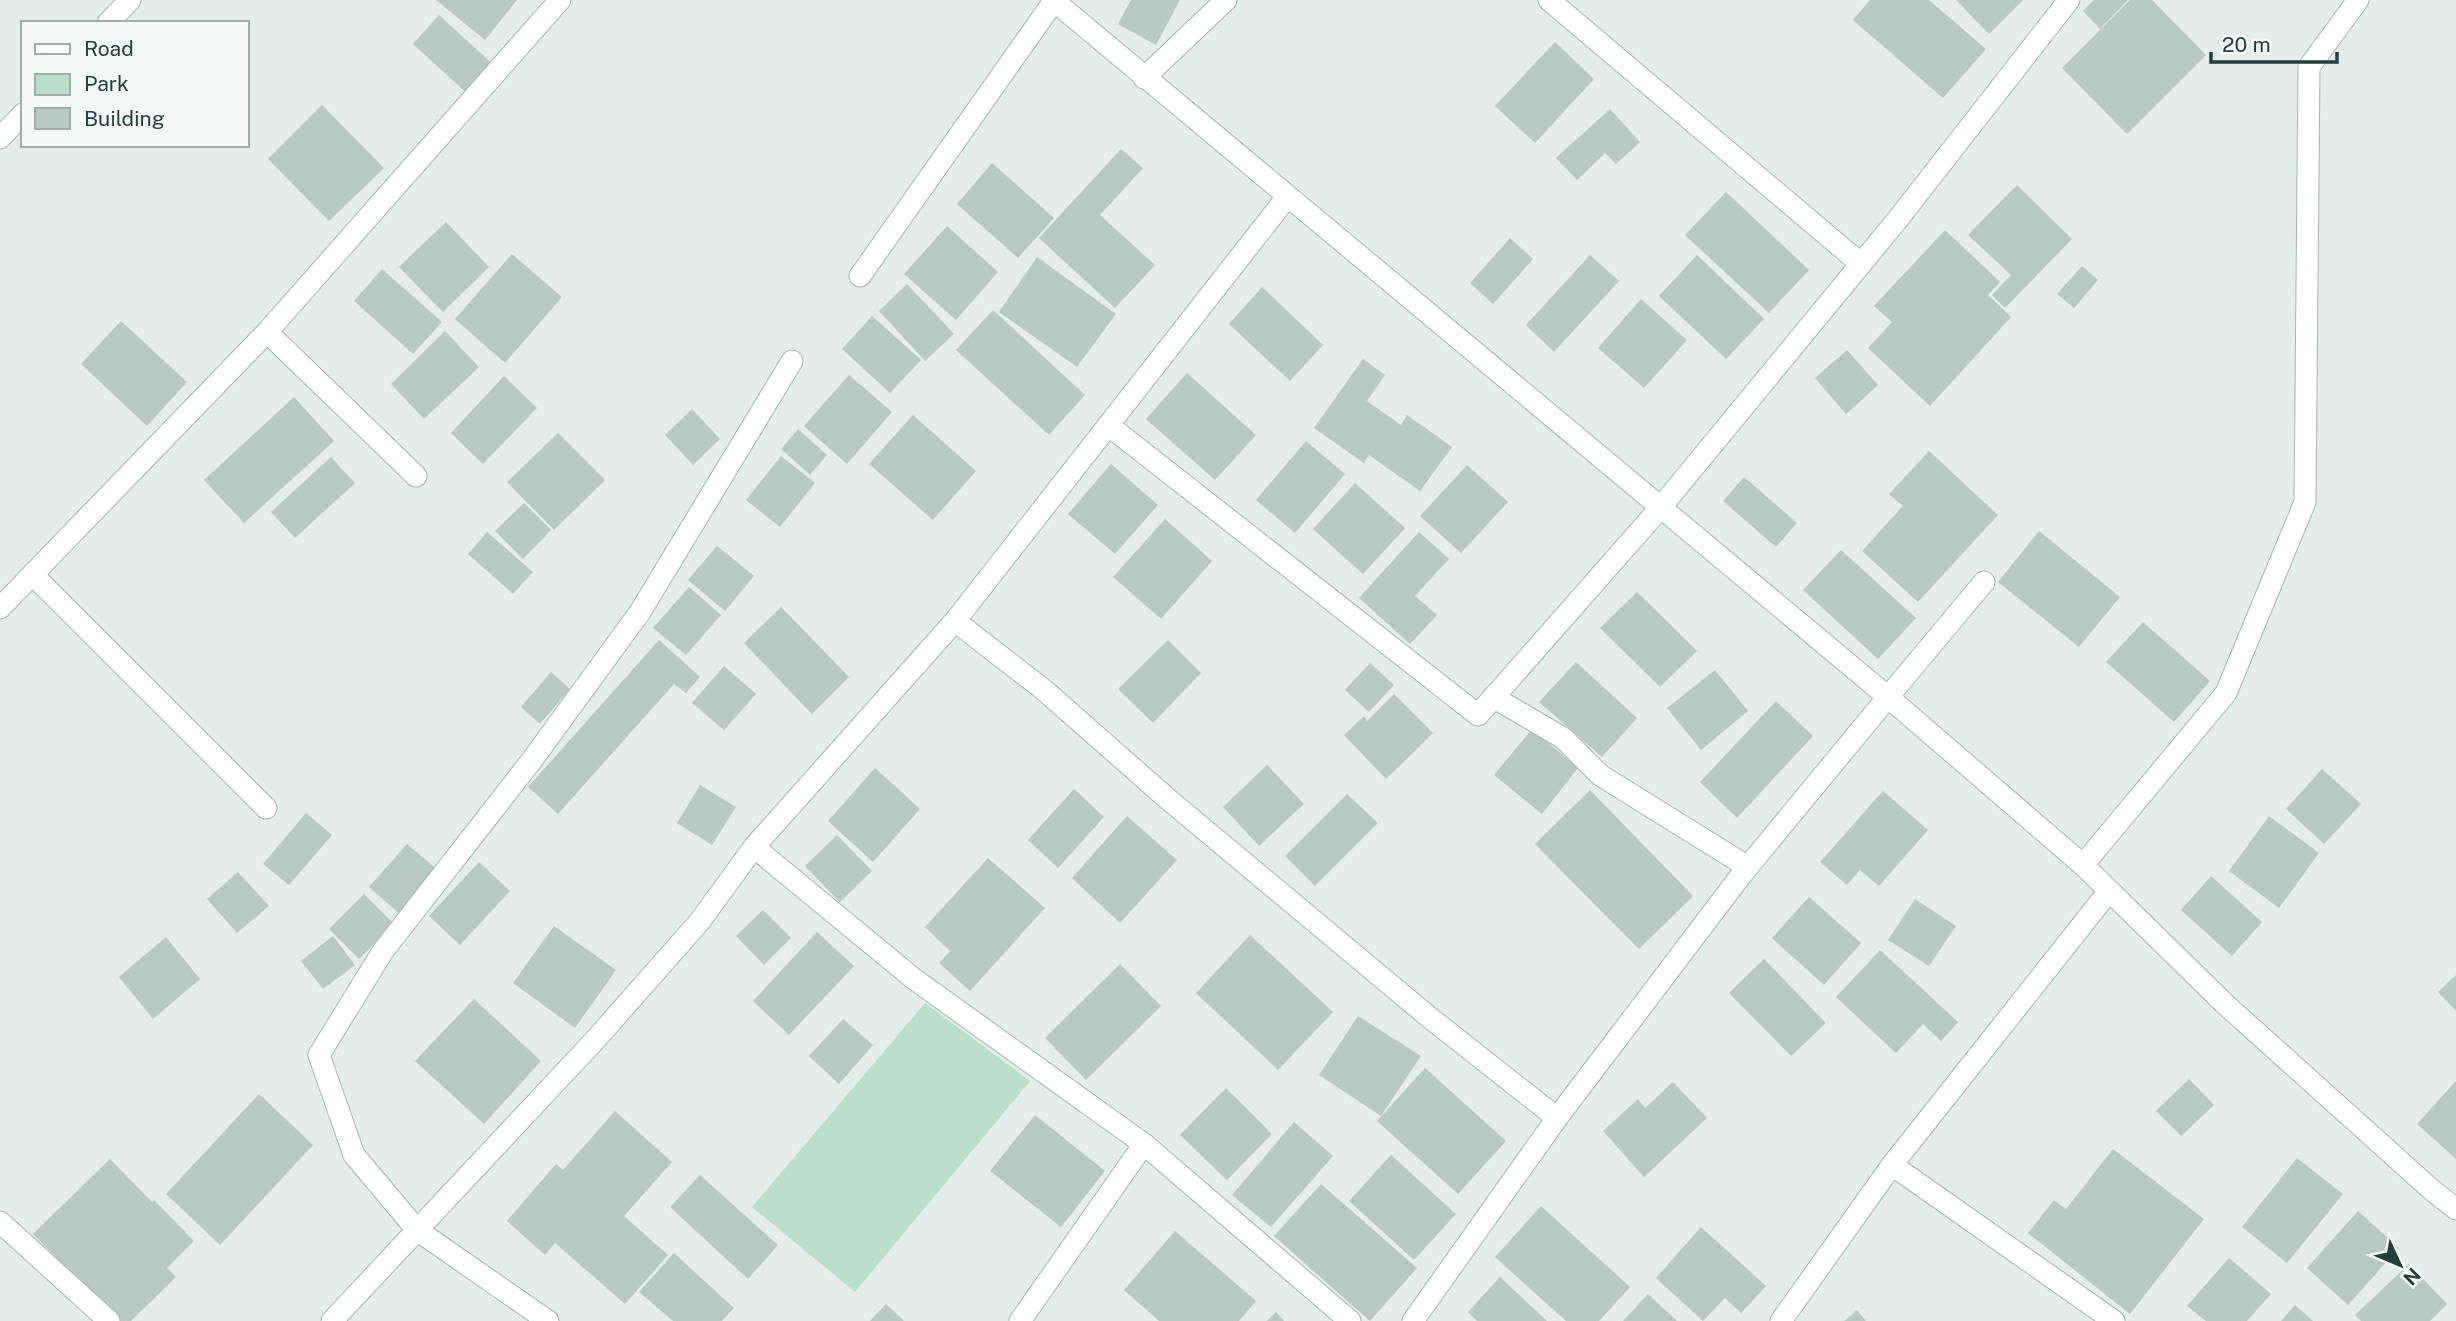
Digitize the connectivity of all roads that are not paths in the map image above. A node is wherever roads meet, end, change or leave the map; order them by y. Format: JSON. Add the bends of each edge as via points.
{"nodes":[{"id":1,"x":130,"y":0,"type":"edge"},
{"id":2,"x":560,"y":0,"type":"edge"},
{"id":3,"x":1226,"y":0,"type":"edge"},
{"id":4,"x":1549,"y":0,"type":"edge"},
{"id":5,"x":2069,"y":0,"type":"edge"},
{"id":6,"x":2358,"y":0,"type":"edge"},
{"id":7,"x":1054,"y":1,"type":"edge"},
{"id":8,"x":110,"y":21,"type":"edge"},
{"id":9,"x":1144,"y":78,"type":"junction"},
{"id":10,"x":21,"y":116,"type":"edge"},
{"id":11,"x":0,"y":138,"type":"edge"},
{"id":12,"x":1287,"y":197,"type":"junction"},
{"id":13,"x":1861,"y":264,"type":"junction"},
{"id":14,"x":860,"y":276,"type":"dead end"},
{"id":15,"x":267,"y":332,"type":"junction"},
{"id":16,"x":792,"y":361,"type":"dead end"},
{"id":17,"x":1108,"y":425,"type":"junction"},
{"id":18,"x":416,"y":476,"type":"dead end"},
{"id":19,"x":1661,"y":507,"type":"junction"},
{"id":20,"x":33,"y":575,"type":"junction"},
{"id":21,"x":1984,"y":582,"type":"dead end"},
{"id":22,"x":0,"y":608,"type":"edge"},
{"id":23,"x":955,"y":621,"type":"junction"},
{"id":24,"x":1888,"y":696,"type":"junction"},
{"id":25,"x":1493,"y":697,"type":"junction"},
{"id":26,"x":265,"y":808,"type":"dead end"},
{"id":27,"x":754,"y":847,"type":"junction"},
{"id":28,"x":2083,"y":865,"type":"junction"},
{"id":29,"x":1748,"y":867,"type":"junction"},
{"id":30,"x":2109,"y":891,"type":"junction"},
{"id":31,"x":1557,"y":1118,"type":"junction"},
{"id":32,"x":1144,"y":1144,"type":"junction"},
{"id":33,"x":1892,"y":1166,"type":"junction"},
{"id":34,"x":2456,"y":1209,"type":"edge"},
{"id":35,"x":0,"y":1222,"type":"edge"},
{"id":36,"x":417,"y":1230,"type":"junction"},
{"id":37,"x":109,"y":1321,"type":"edge"},
{"id":38,"x":332,"y":1321,"type":"edge"},
{"id":39,"x":548,"y":1321,"type":"edge"},
{"id":40,"x":1020,"y":1321,"type":"edge"},
{"id":41,"x":1350,"y":1321,"type":"edge"},
{"id":42,"x":1413,"y":1321,"type":"edge"},
{"id":43,"x":1781,"y":1321,"type":"edge"},
{"id":44,"x":2114,"y":1321,"type":"edge"}],
"edges":[{"from":1,"to":8,"type":"street"},
{"from":2,"to":15,"type":"street"},
{"from":3,"to":9,"type":"street"},
{"from":4,"to":13,"type":"street"},
{"from":5,"to":13,"type":"street"},
{"from":6,"to":28,"type":"street","via":[[2309,67],[2305,502],[2226,693]]},
{"from":7,"to":9,"type":"street"},
{"from":7,"to":14,"type":"street"},
{"from":9,"to":12,"type":"street"},
{"from":10,"to":11,"type":"street"},
{"from":12,"to":17,"type":"street"},
{"from":12,"to":19,"type":"street"},
{"from":13,"to":19,"type":"street"},
{"from":15,"to":18,"type":"street"},
{"from":15,"to":20,"type":"street"},
{"from":16,"to":36,"type":"street","via":[[640,612],[383,951],[319,1055],[354,1155]]},
{"from":17,"to":23,"type":"street"},
{"from":17,"to":25,"type":"street","via":[[1478,715]]},
{"from":19,"to":24,"type":"street"},
{"from":19,"to":25,"type":"street"},
{"from":20,"to":22,"type":"street"},
{"from":20,"to":26,"type":"street"},
{"from":21,"to":24,"type":"street"},
{"from":23,"to":27,"type":"street"},
{"from":23,"to":31,"type":"street","via":[[1044,690],[1429,1017]]},
{"from":24,"to":28,"type":"street"},
{"from":24,"to":29,"type":"street"},
{"from":25,"to":29,"type":"street","via":[[1563,738],[1600,775]]},
{"from":27,"to":32,"type":"street","via":[[914,979]]},
{"from":27,"to":36,"type":"street","via":[[700,921],[605,1029]]},
{"from":28,"to":30,"type":"street"},
{"from":29,"to":31,"type":"street"},
{"from":30,"to":33,"type":"street"},
{"from":30,"to":34,"type":"street","via":[[2226,1005]]},
{"from":31,"to":42,"type":"street"},
{"from":32,"to":40,"type":"street"},
{"from":32,"to":41,"type":"street"},
{"from":33,"to":43,"type":"street"},
{"from":33,"to":44,"type":"street"},
{"from":35,"to":37,"type":"street"},
{"from":36,"to":38,"type":"street"},
{"from":36,"to":39,"type":"street"}]}
